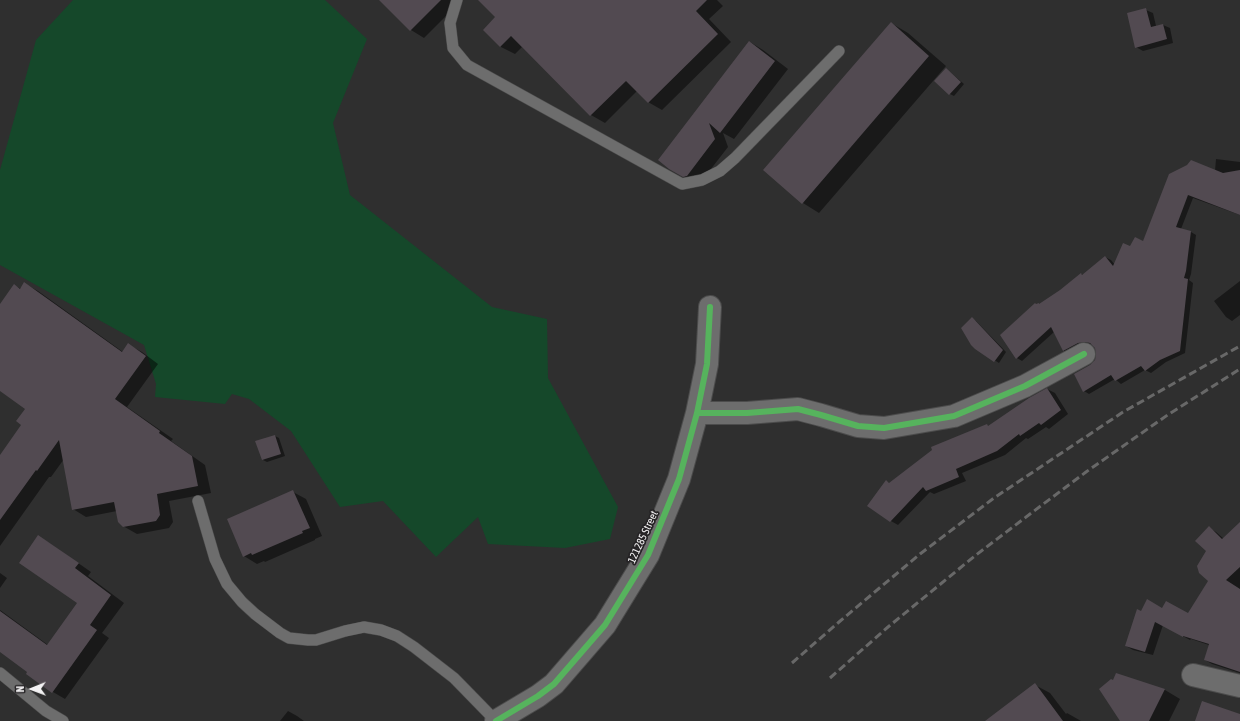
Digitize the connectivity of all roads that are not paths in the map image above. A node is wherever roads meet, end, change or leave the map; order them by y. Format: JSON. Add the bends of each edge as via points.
{"nodes":[{"id":1,"x":457,"y":0,"type":"edge"},
{"id":2,"x":839,"y":51,"type":"dead end"},
{"id":3,"x":710,"y":307,"type":"dead end"},
{"id":4,"x":1084,"y":354,"type":"dead end"},
{"id":5,"x":697,"y":413,"type":"junction"},
{"id":6,"x":198,"y":501,"type":"dead end"},
{"id":7,"x":0,"y":673,"type":"edge"},
{"id":8,"x":1193,"y":675,"type":"dead end"},
{"id":9,"x":1240,"y":686,"type":"edge"},
{"id":10,"x":63,"y":721,"type":"edge"},
{"id":11,"x":496,"y":721,"type":"edge"}],
"edges":[{"from":1,"to":2,"type":"lane","via":[[450,23],[453,48],[467,65],[682,184],[702,180],[720,171]]},
{"from":3,"to":5,"type":"street","name":"121285 Street","via":[[707,364]]},
{"from":4,"to":5,"type":"street","via":[[1025,386],[954,416],[884,428],[858,426],[798,409]]},
{"from":5,"to":11,"type":"street","name":"121285 Street","via":[[679,479],[656,537],[648,555],[605,625],[554,684]]},
{"from":6,"to":11,"type":"lane","via":[[215,559],[227,584],[255,614],[289,638],[316,640],[345,630],[364,627],[397,636],[454,678]]},
{"from":7,"to":10,"type":"lane"},
{"from":8,"to":9,"type":"street"}]}
